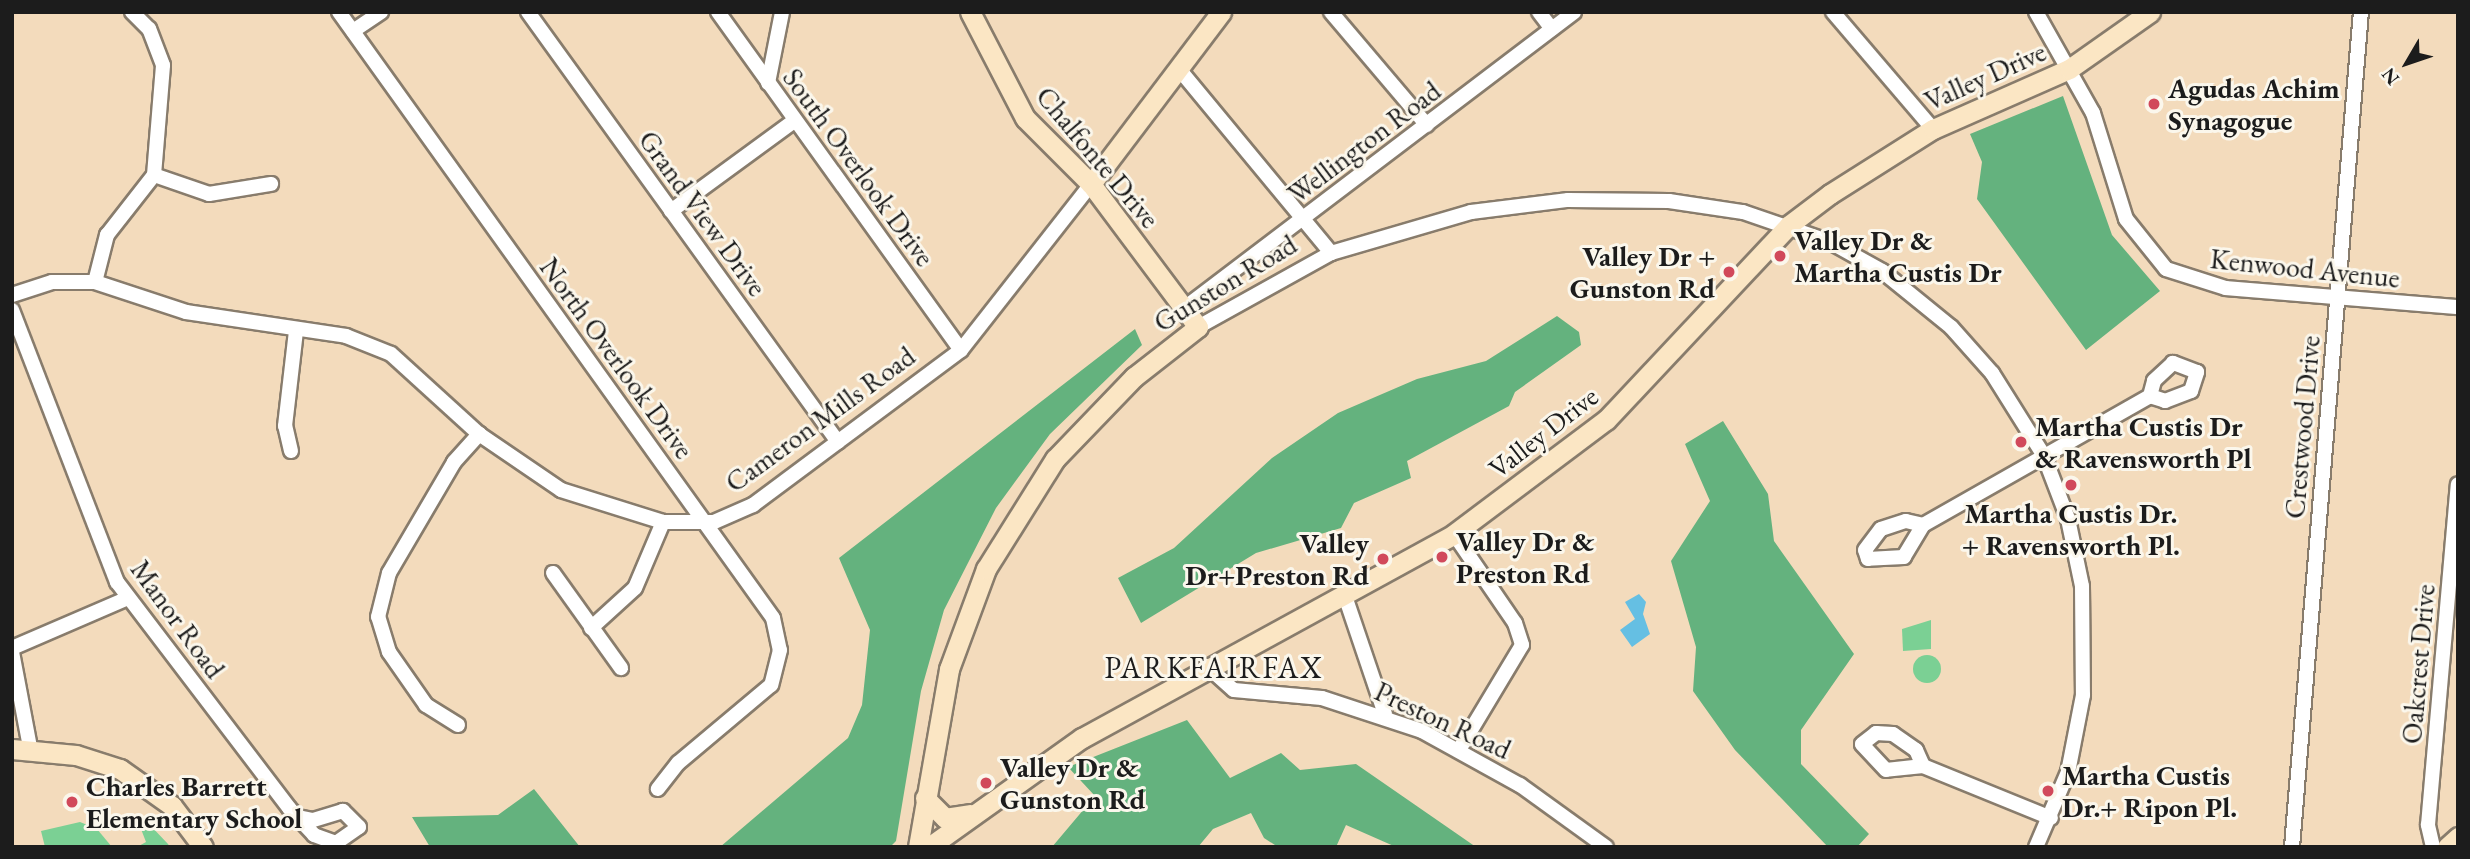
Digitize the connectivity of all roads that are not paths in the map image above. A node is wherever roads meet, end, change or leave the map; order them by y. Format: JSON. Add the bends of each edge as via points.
{"nodes":[{"id":1,"x":131,"y":12,"type":"edge"},
{"id":2,"x":339,"y":12,"type":"edge"},
{"id":3,"x":381,"y":12,"type":"edge"},
{"id":4,"x":528,"y":12,"type":"edge"},
{"id":5,"x":718,"y":12,"type":"edge"},
{"id":6,"x":782,"y":12,"type":"edge"},
{"id":7,"x":970,"y":12,"type":"edge"},
{"id":8,"x":1221,"y":12,"type":"edge"},
{"id":9,"x":1331,"y":12,"type":"edge"},
{"id":10,"x":1539,"y":12,"type":"edge"},
{"id":11,"x":1574,"y":12,"type":"edge"},
{"id":12,"x":1833,"y":12,"type":"edge"},
{"id":13,"x":2036,"y":12,"type":"edge"},
{"id":14,"x":2150,"y":12,"type":"edge"},
{"id":15,"x":2361,"y":12,"type":"edge"},
{"id":16,"x":1552,"y":29,"type":"junction"},
{"id":17,"x":353,"y":31,"type":"junction"},
{"id":18,"x":1179,"y":69,"type":"junction"},
{"id":19,"x":2069,"y":69,"type":"junction"},
{"id":20,"x":768,"y":83,"type":"junction"},
{"id":21,"x":794,"y":121,"type":"junction"},
{"id":22,"x":1427,"y":125,"type":"junction"},
{"id":23,"x":1933,"y":129,"type":"junction"},
{"id":24,"x":155,"y":176,"type":"junction"},
{"id":25,"x":271,"y":184,"type":"dead end"},
{"id":26,"x":1091,"y":184,"type":"junction"},
{"id":27,"x":671,"y":211,"type":"junction"},
{"id":28,"x":1306,"y":218,"type":"junction"},
{"id":29,"x":1789,"y":225,"type":"junction"},
{"id":30,"x":1331,"y":253,"type":"junction"},
{"id":31,"x":95,"y":282,"type":"junction"},
{"id":32,"x":12,"y":295,"type":"edge"},
{"id":33,"x":2337,"y":297,"type":"junction"},
{"id":34,"x":2458,"y":307,"type":"edge"},
{"id":35,"x":1183,"y":309,"type":"junction"},
{"id":36,"x":12,"y":310,"type":"edge"},
{"id":37,"x":1198,"y":327,"type":"junction"},
{"id":38,"x":296,"y":331,"type":"junction"},
{"id":39,"x":961,"y":350,"type":"junction"},
{"id":40,"x":2150,"y":396,"type":"dead end"},
{"id":41,"x":479,"y":434,"type":"junction"},
{"id":42,"x":838,"y":442,"type":"junction"},
{"id":43,"x":291,"y":451,"type":"dead end"},
{"id":44,"x":2044,"y":456,"type":"junction"},
{"id":45,"x":2458,"y":484,"type":"edge"},
{"id":46,"x":705,"y":522,"type":"junction"},
{"id":47,"x":663,"y":523,"type":"junction"},
{"id":48,"x":1923,"y":525,"type":"dead end"},
{"id":49,"x":1454,"y":534,"type":"junction"},
{"id":50,"x":553,"y":573,"type":"dead end"},
{"id":51,"x":1345,"y":596,"type":"junction"},
{"id":52,"x":128,"y":598,"type":"junction"},
{"id":53,"x":591,"y":628,"type":"junction"},
{"id":54,"x":12,"y":650,"type":"edge"},
{"id":55,"x":1207,"y":666,"type":"junction"},
{"id":56,"x":621,"y":668,"type":"dead end"},
{"id":57,"x":1385,"y":714,"type":"junction"},
{"id":58,"x":458,"y":725,"type":"dead end"},
{"id":59,"x":21,"y":748,"type":"edge"},
{"id":60,"x":1459,"y":750,"type":"junction"},
{"id":61,"x":1923,"y":766,"type":"dead end"},
{"id":62,"x":658,"y":789,"type":"dead end"},
{"id":63,"x":925,"y":799,"type":"junction"},
{"id":64,"x":978,"y":812,"type":"junction"},
{"id":65,"x":298,"y":817,"type":"dead end"},
{"id":66,"x":2051,"y":818,"type":"junction"},
{"id":67,"x":2458,"y":837,"type":"edge"},
{"id":68,"x":203,"y":847,"type":"edge"},
{"id":69,"x":918,"y":847,"type":"edge"},
{"id":70,"x":929,"y":847,"type":"edge"},
{"id":71,"x":1606,"y":847,"type":"edge"},
{"id":72,"x":2036,"y":847,"type":"edge"},
{"id":73,"x":2292,"y":847,"type":"edge"},
{"id":74,"x":2433,"y":847,"type":"edge"},
{"id":75,"x":2447,"y":847,"type":"edge"}],
"edges":[{"from":1,"to":24,"type":"street","via":[[149,29],[163,65]]},
{"from":2,"to":17,"type":"street","name":"North Overlook Drive"},
{"from":3,"to":17,"type":"street"},
{"from":4,"to":27,"type":"street","name":"Grand View Drive"},
{"from":5,"to":20,"type":"street","name":"South Overlook Drive"},
{"from":6,"to":20,"type":"street"},
{"from":7,"to":26,"type":"street","name":"Chalfonte Drive","via":[[1025,118]]},
{"from":8,"to":18,"type":"street","name":"Cameron Mills Road"},
{"from":9,"to":22,"type":"street"},
{"from":10,"to":16,"type":"street"},
{"from":11,"to":16,"type":"street","name":"Wellington Road"},
{"from":12,"to":23,"type":"street"},
{"from":13,"to":19,"type":"street","name":"Kenwood Avenue"},
{"from":14,"to":19,"type":"street","name":"Valley Drive"},
{"from":15,"to":33,"type":"street","name":"Crestwood Drive"},
{"from":16,"to":22,"type":"street","name":"Wellington Road"},
{"from":17,"to":46,"type":"street","name":"North Overlook Drive"},
{"from":18,"to":26,"type":"street","name":"Cameron Mills Road"},
{"from":18,"to":28,"type":"street"},
{"from":19,"to":23,"type":"street","name":"Valley Drive"},
{"from":19,"to":33,"type":"street","name":"Kenwood Avenue","via":[[2103,139],[2126,219],[2166,269],[2208,286]]},
{"from":20,"to":21,"type":"street","name":"South Overlook Drive"},
{"from":21,"to":27,"type":"street"},
{"from":21,"to":39,"type":"street","name":"South Overlook Drive"},
{"from":22,"to":28,"type":"street","name":"Wellington Road"},
{"from":23,"to":29,"type":"street","name":"Valley Drive"},
{"from":24,"to":25,"type":"street","via":[[209,194]]},
{"from":24,"to":31,"type":"street","via":[[107,235]]},
{"from":26,"to":35,"type":"street","name":"Chalfonte Drive"},
{"from":26,"to":39,"type":"street","name":"Cameron Mills Road"},
{"from":27,"to":42,"type":"street","name":"Grand View Drive"},
{"from":28,"to":30,"type":"street"},
{"from":28,"to":35,"type":"street","name":"Wellington Road"},
{"from":29,"to":30,"type":"street","name":"Gunston Road","via":[[1669,201],[1568,200],[1471,212]]},
{"from":29,"to":44,"type":"street","name":"Gunston Road","via":[[1881,271],[1951,327],[1998,382]]},
{"from":29,"to":49,"type":"street","name":"Valley Drive","via":[[1606,420]]},
{"from":30,"to":37,"type":"street","name":"Gunston Road"},
{"from":31,"to":32,"type":"street","name":"Cameron Mills Road","via":[[52,282]]},
{"from":31,"to":38,"type":"street","name":"Cameron Mills Road","via":[[186,312]]},
{"from":33,"to":34,"type":"street","name":"Kenwood Avenue"},
{"from":33,"to":73,"type":"street","name":"Crestwood Drive"},
{"from":35,"to":37,"type":"street","name":"Chalfonte Drive"},
{"from":36,"to":52,"type":"street","name":"Manor Road","via":[[104,553]]},
{"from":37,"to":63,"type":"street","name":"Gunston Road","via":[[1083,428],[1020,509],[955,645]]},
{"from":38,"to":41,"type":"street","name":"Cameron Mills Road","via":[[346,336],[391,354]]},
{"from":38,"to":43,"type":"street","via":[[285,426]]},
{"from":39,"to":42,"type":"street","name":"Cameron Mills Road"},
{"from":40,"to":44,"type":"street"},
{"from":41,"to":47,"type":"street","name":"Cameron Mills Road","via":[[561,490]]},
{"from":41,"to":58,"type":"street","via":[[429,502],[389,573],[378,617],[389,652],[426,705]]},
{"from":42,"to":46,"type":"street","name":"Cameron Mills Road","via":[[753,505]]},
{"from":44,"to":48,"type":"street"},
{"from":44,"to":66,"type":"street","name":"Gunston Road","via":[[2079,565],[2086,650],[2077,741]]},
{"from":45,"to":74,"type":"street","name":"Oakcrest Drive","via":[[2428,825]]},
{"from":46,"to":47,"type":"street","name":"Cameron Mills Road"},
{"from":46,"to":62,"type":"street","name":"North Overlook Drive","via":[[773,618],[780,650],[776,673],[761,697],[678,763]]},
{"from":47,"to":53,"type":"street","via":[[635,588]]},
{"from":49,"to":51,"type":"street","name":"Valley Drive"},
{"from":49,"to":60,"type":"street","via":[[1516,623],[1522,645]]},
{"from":50,"to":53,"type":"street"},
{"from":51,"to":55,"type":"street","name":"Valley Drive"},
{"from":51,"to":57,"type":"street"},
{"from":52,"to":54,"type":"street"},
{"from":52,"to":65,"type":"street","name":"Manor Road"},
{"from":53,"to":56,"type":"street"},
{"from":54,"to":59,"type":"street"},
{"from":55,"to":57,"type":"street","name":"Preston Road","via":[[1234,691],[1322,698]]},
{"from":55,"to":64,"type":"street","name":"Valley Drive","via":[[1082,738]]},
{"from":57,"to":60,"type":"street","name":"Preston Road"},
{"from":59,"to":68,"type":"street","via":[[120,769],[172,806]]},
{"from":60,"to":71,"type":"street","name":"Preston Road"},
{"from":61,"to":66,"type":"street"},
{"from":63,"to":64,"type":"street","via":[[945,818]]},
{"from":63,"to":69,"type":"street","name":"Gunston Road"},
{"from":64,"to":70,"type":"street","name":"Valley Drive"},
{"from":66,"to":72,"type":"street","name":"Gunston Road"},
{"from":67,"to":75,"type":"street"}]}
